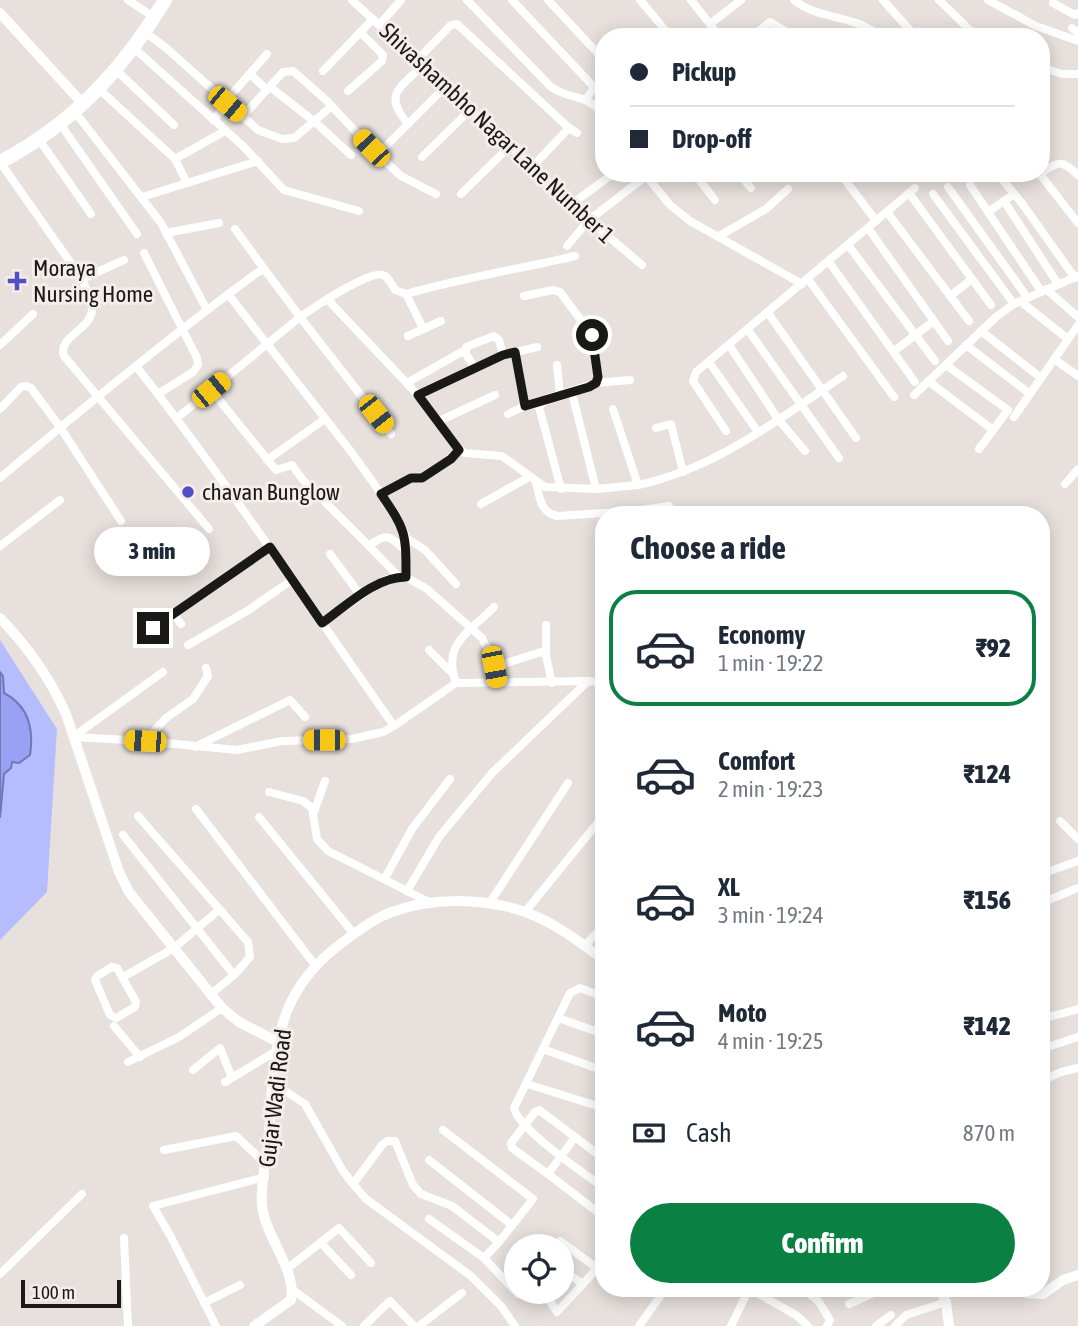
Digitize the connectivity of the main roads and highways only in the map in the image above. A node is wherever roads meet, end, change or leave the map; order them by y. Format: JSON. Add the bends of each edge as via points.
{"nodes":[{"id":1,"x":158,"y":0,"type":"edge"},
{"id":2,"x":164,"y":0,"type":"edge"},
{"id":3,"x":142,"y":30,"type":"junction"},
{"id":4,"x":79,"y":105,"type":"junction"},
{"id":5,"x":0,"y":155,"type":"edge"},
{"id":6,"x":0,"y":162,"type":"edge"}],
"edges":[{"from":1,"to":3,"type":"highway"},
{"from":2,"to":3,"type":"highway"},
{"from":3,"to":4,"type":"highway"},
{"from":3,"to":4,"type":"highway","via":[[116,70]]},
{"from":4,"to":5,"type":"highway"},
{"from":4,"to":6,"type":"highway","via":[[40,141]]}]}
